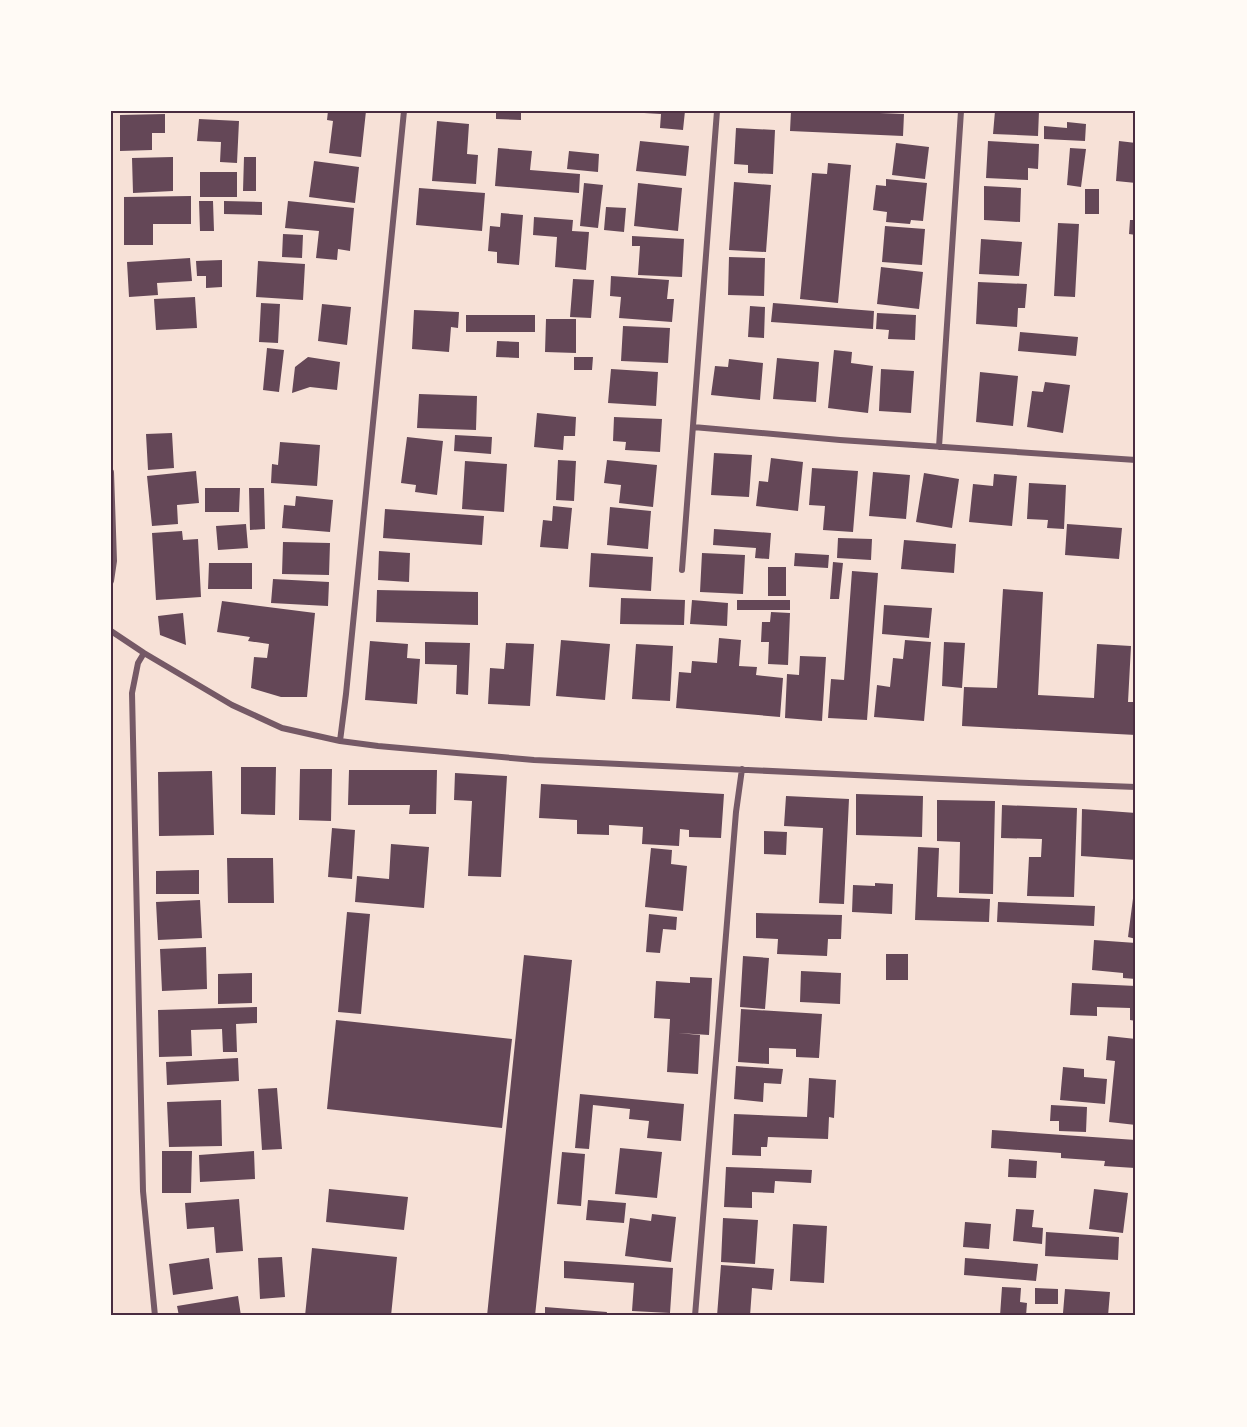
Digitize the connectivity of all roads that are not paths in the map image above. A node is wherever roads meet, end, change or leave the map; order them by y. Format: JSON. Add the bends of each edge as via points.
{"nodes":[{"id":1,"x":404,"y":111,"type":"edge"},
{"id":2,"x":717,"y":111,"type":"edge"},
{"id":3,"x":961,"y":111,"type":"edge"},
{"id":4,"x":693,"y":427,"type":"junction"},
{"id":5,"x":939,"y":447,"type":"junction"},
{"id":6,"x":1136,"y":460,"type":"edge"},
{"id":7,"x":111,"y":472,"type":"edge"},
{"id":8,"x":682,"y":570,"type":"dead end"},
{"id":9,"x":111,"y":581,"type":"edge"},
{"id":10,"x":111,"y":631,"type":"edge"},
{"id":11,"x":144,"y":653,"type":"junction"},
{"id":12,"x":340,"y":741,"type":"junction"},
{"id":13,"x":742,"y":769,"type":"junction"},
{"id":14,"x":1136,"y":787,"type":"edge"},
{"id":15,"x":155,"y":1316,"type":"edge"},
{"id":16,"x":695,"y":1316,"type":"edge"}],
"edges":[{"from":1,"to":12,"type":"street"},
{"from":2,"to":4,"type":"street"},
{"from":3,"to":5,"type":"street"},
{"from":4,"to":5,"type":"street"},
{"from":4,"to":8,"type":"street"},
{"from":5,"to":6,"type":"street"},
{"from":7,"to":9,"type":"street"},
{"from":10,"to":11,"type":"street"},
{"from":11,"to":12,"type":"street","via":[[232,705],[282,728]]},
{"from":11,"to":15,"type":"street","via":[[132,693],[143,1191]]},
{"from":12,"to":13,"type":"street","via":[[534,760]]},
{"from":13,"to":14,"type":"street"},
{"from":13,"to":16,"type":"street"}]}
